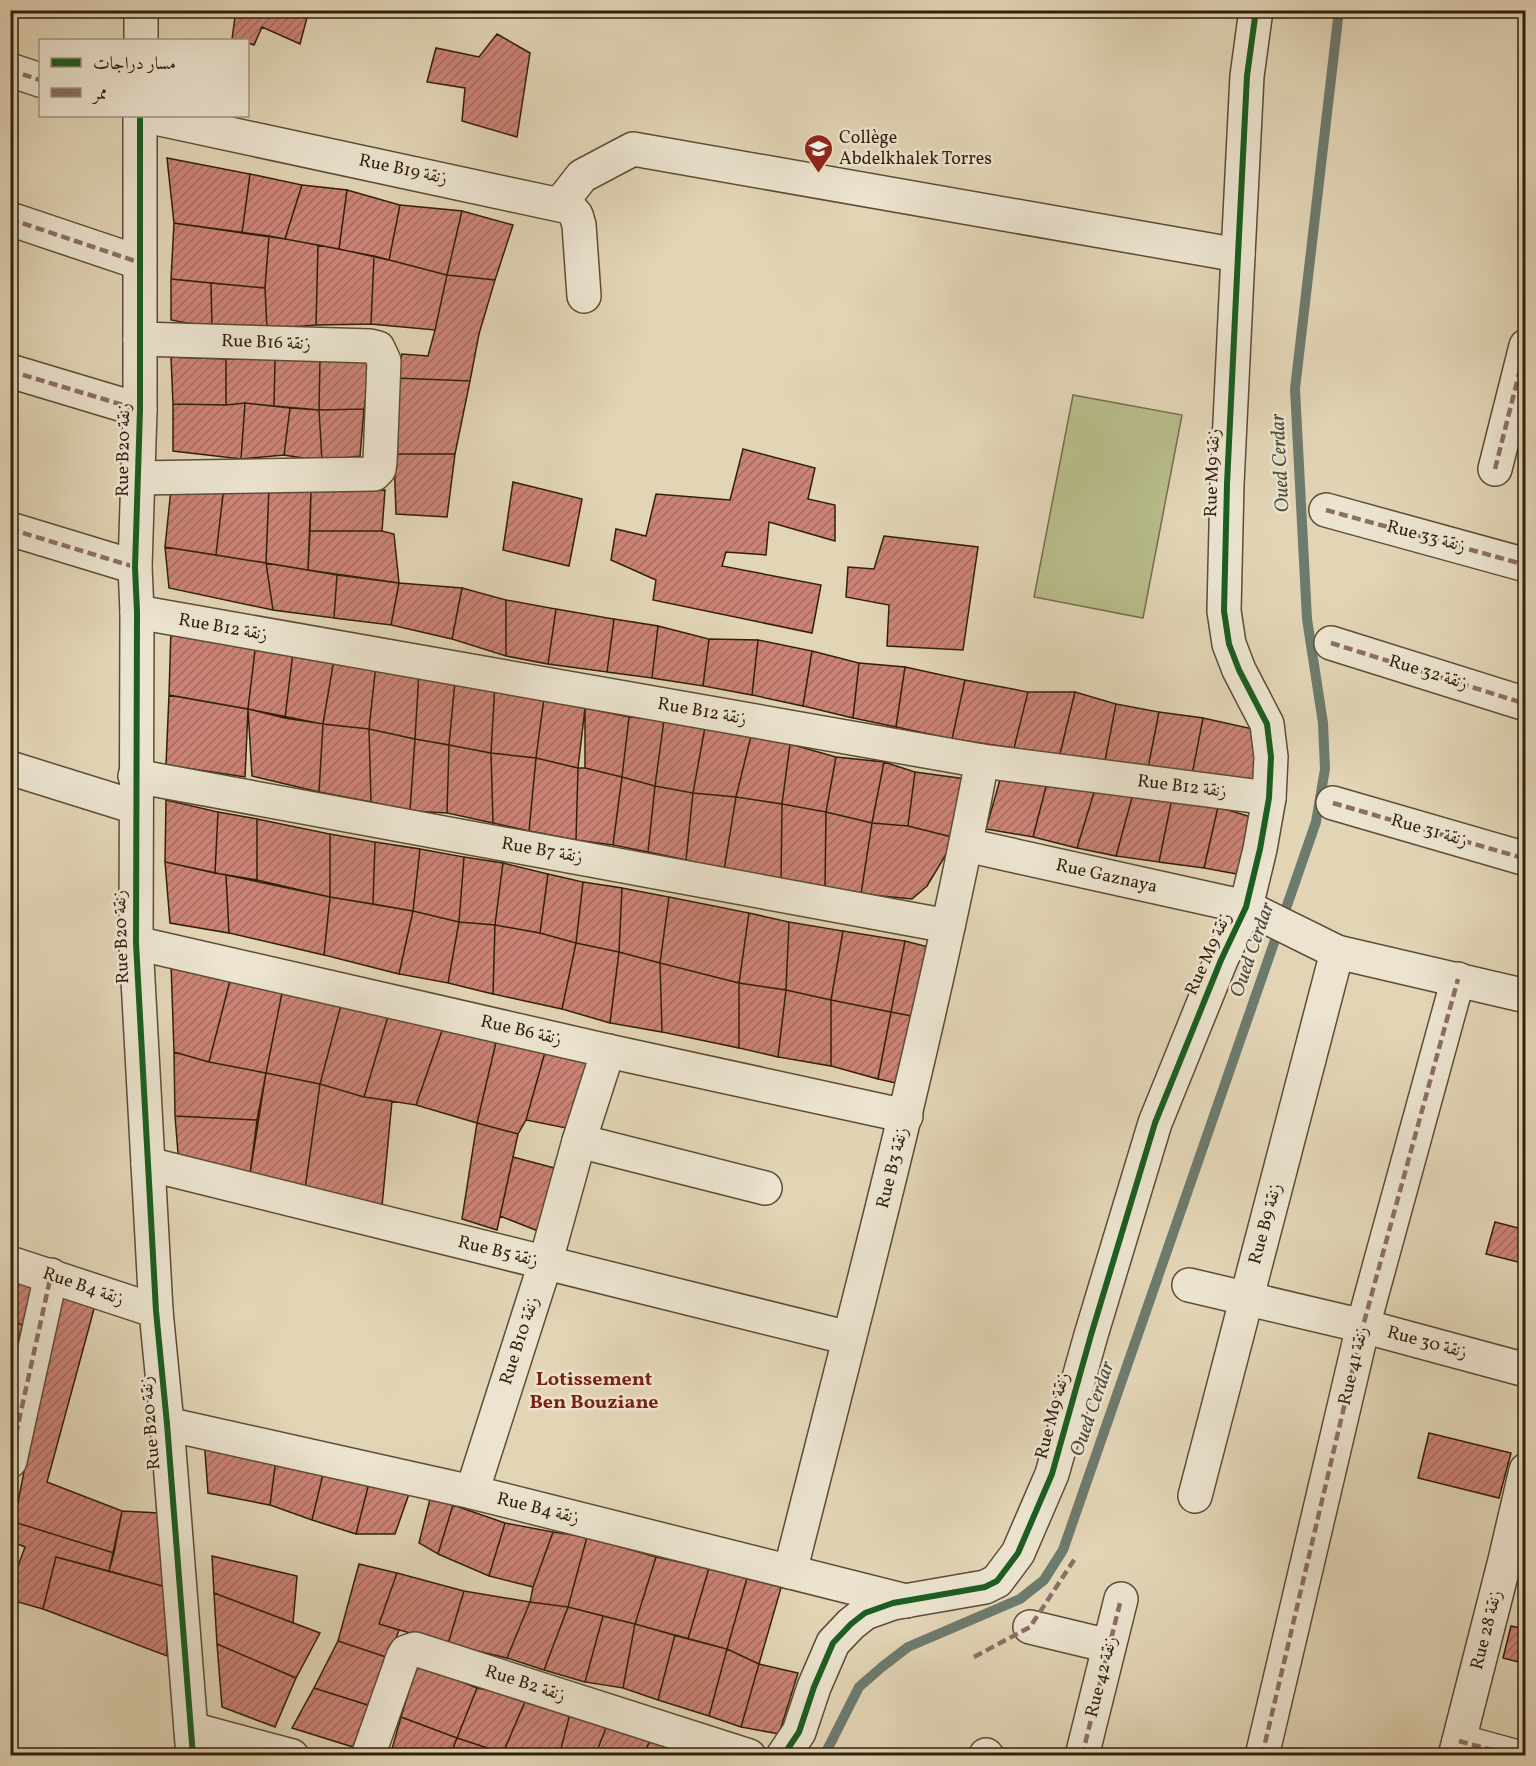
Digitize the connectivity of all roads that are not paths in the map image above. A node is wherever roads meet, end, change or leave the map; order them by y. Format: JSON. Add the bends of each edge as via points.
{"nodes":[{"id":1,"x":141,"y":10,"type":"edge"},
{"id":2,"x":1256,"y":10,"type":"edge"},
{"id":3,"x":141,"y":39,"type":"edge"},
{"id":4,"x":10,"y":70,"type":"edge"},
{"id":5,"x":39,"y":80,"type":"edge"},
{"id":6,"x":140,"y":117,"type":"edge"},
{"id":7,"x":151,"y":117,"type":"edge"},
{"id":8,"x":560,"y":204,"type":"junction"},
{"id":9,"x":10,"y":219,"type":"edge"},
{"id":10,"x":1238,"y":255,"type":"junction"},
{"id":11,"x":138,"y":262,"type":"junction"},
{"id":12,"x":584,"y":296,"type":"dead end"},
{"id":13,"x":140,"y":339,"type":"junction"},
{"id":14,"x":1526,"y":346,"type":"edge"},
{"id":15,"x":10,"y":371,"type":"edge"},
{"id":16,"x":140,"y":410,"type":"junction"},
{"id":17,"x":1495,"y":469,"type":"dead end"},
{"id":18,"x":138,"y":478,"type":"junction"},
{"id":19,"x":1326,"y":510,"type":"dead end"},
{"id":20,"x":10,"y":529,"type":"edge"},
{"id":21,"x":1526,"y":565,"type":"edge"},
{"id":22,"x":135,"y":567,"type":"junction"},
{"id":23,"x":137,"y":612,"type":"junction"},
{"id":24,"x":1331,"y":643,"type":"dead end"},
{"id":25,"x":1526,"y":704,"type":"edge"},
{"id":26,"x":982,"y":761,"type":"junction"},
{"id":27,"x":10,"y":768,"type":"edge"},
{"id":28,"x":135,"y":791,"type":"junction"},
{"id":29,"x":1269,"y":798,"type":"junction"},
{"id":30,"x":1333,"y":803,"type":"dead end"},
{"id":31,"x":966,"y":845,"type":"junction"},
{"id":32,"x":1526,"y":860,"type":"edge"},
{"id":33,"x":1250,"y":909,"type":"junction"},
{"id":34,"x":948,"y":926,"type":"junction"},
{"id":35,"x":136,"y":943,"type":"junction"},
{"id":36,"x":1337,"y":952,"type":"junction"},
{"id":37,"x":1458,"y":979,"type":"junction"},
{"id":38,"x":1526,"y":996,"type":"edge"},
{"id":39,"x":608,"y":1051,"type":"junction"},
{"id":40,"x":906,"y":1116,"type":"junction"},
{"id":41,"x":579,"y":1142,"type":"junction"},
{"id":42,"x":148,"y":1164,"type":"junction"},
{"id":43,"x":765,"y":1188,"type":"dead end"},
{"id":44,"x":10,"y":1263,"type":"edge"},
{"id":45,"x":545,"y":1263,"type":"junction"},
{"id":46,"x":51,"y":1275,"type":"junction"},
{"id":47,"x":1188,"y":1285,"type":"dead end"},
{"id":48,"x":1245,"y":1300,"type":"junction"},
{"id":49,"x":156,"y":1311,"type":"junction"},
{"id":50,"x":1363,"y":1326,"type":"junction"},
{"id":51,"x":849,"y":1338,"type":"junction"},
{"id":52,"x":1526,"y":1370,"type":"edge"},
{"id":53,"x":167,"y":1424,"type":"junction"},
{"id":54,"x":10,"y":1461,"type":"edge"},
{"id":55,"x":1526,"y":1470,"type":"edge"},
{"id":56,"x":472,"y":1492,"type":"junction"},
{"id":57,"x":1195,"y":1496,"type":"dead end"},
{"id":58,"x":1515,"y":1562,"type":"edge"},
{"id":59,"x":790,"y":1572,"type":"junction"},
{"id":60,"x":1121,"y":1599,"type":"dead end"},
{"id":61,"x":907,"y":1601,"type":"junction"},
{"id":62,"x":1030,"y":1627,"type":"dead end"},
{"id":63,"x":1109,"y":1646,"type":"junction"},
{"id":64,"x":192,"y":1742,"type":"edge"},
{"id":65,"x":1457,"y":1748,"type":"edge"},
{"id":66,"x":292,"y":1755,"type":"edge"},
{"id":67,"x":368,"y":1755,"type":"edge"},
{"id":68,"x":749,"y":1755,"type":"edge"},
{"id":69,"x":783,"y":1755,"type":"edge"},
{"id":70,"x":1082,"y":1755,"type":"edge"},
{"id":71,"x":1262,"y":1755,"type":"edge"},
{"id":72,"x":1514,"y":1755,"type":"edge"}],
"edges":[{"from":1,"to":3,"type":"street"},
{"from":2,"to":10,"type":"street","name":"Rue M9 زنقة","via":[[1247,76]]},
{"from":4,"to":5,"type":"street"},
{"from":6,"to":11,"type":"street","name":"Rue B20 زنقة"},
{"from":7,"to":8,"type":"street","name":"Rue B19 زنقة"},
{"from":8,"to":10,"type":"street","via":[[582,176],[633,149]]},
{"from":8,"to":12,"type":"street","via":[[576,215]]},
{"from":9,"to":11,"type":"street"},
{"from":10,"to":29,"type":"street","name":"Rue M9 زنقة","via":[[1224,611],[1229,645],[1267,724],[1271,757]]},
{"from":11,"to":13,"type":"street","name":"Rue B20 زنقة"},
{"from":13,"to":16,"type":"street","name":"Rue B20 زنقة"},
{"from":13,"to":18,"type":"street","name":"Rue B16 زنقة","via":[[370,346],[378,348],[384,361],[380,462],[374,474]]},
{"from":14,"to":17,"type":"street"},
{"from":15,"to":16,"type":"street"},
{"from":16,"to":18,"type":"street","name":"Rue B20 زنقة"},
{"from":18,"to":22,"type":"street","name":"Rue B20 زنقة"},
{"from":19,"to":21,"type":"street","name":"Rue 33 زنقة"},
{"from":20,"to":22,"type":"street"},
{"from":22,"to":23,"type":"street","name":"Rue B20 زنقة"},
{"from":23,"to":26,"type":"street","name":"Rue B12 زنقة"},
{"from":23,"to":28,"type":"street","name":"Rue B20 زنقة"},
{"from":24,"to":25,"type":"street","name":"Rue 32 زنقة"},
{"from":26,"to":29,"type":"street","name":"Rue B12 زنقة"},
{"from":26,"to":31,"type":"street","name":"Rue B3 زنقة"},
{"from":27,"to":28,"type":"street","name":"Rue B7 زنقة"},
{"from":28,"to":34,"type":"street","name":"Rue B7 زنقة"},
{"from":28,"to":35,"type":"street","name":"Rue B20 زنقة"},
{"from":29,"to":33,"type":"street","name":"Rue M9 زنقة"},
{"from":30,"to":32,"type":"street","name":"Rue 31 زنقة"},
{"from":31,"to":33,"type":"street","name":"Rue Gaznaya"},
{"from":31,"to":34,"type":"street","name":"Rue B3 زنقة"},
{"from":33,"to":36,"type":"street","name":"Rue Gaznaya"},
{"from":33,"to":61,"type":"street","name":"Rue M9 زنقة","via":[[1221,960],[1155,1123],[1052,1474],[1027,1537],[998,1581],[966,1592]]},
{"from":34,"to":40,"type":"street","name":"Rue B3 زنقة"},
{"from":35,"to":39,"type":"street","name":"Rue B6 زنقة"},
{"from":35,"to":42,"type":"street","name":"Rue B20 زنقة"},
{"from":36,"to":37,"type":"street","name":"Rue Gaznaya"},
{"from":36,"to":48,"type":"street","name":"Rue B9 زنقة"},
{"from":37,"to":38,"type":"street","name":"Rue Gaznaya"},
{"from":37,"to":50,"type":"street","name":"Rue 41 زنقة"},
{"from":39,"to":40,"type":"street","name":"Rue B6 زنقة"},
{"from":39,"to":41,"type":"street","name":"Rue B10 زنقة"},
{"from":40,"to":51,"type":"street","name":"Rue B3 زنقة"},
{"from":41,"to":43,"type":"street"},
{"from":41,"to":45,"type":"street","name":"Rue B10 زنقة"},
{"from":42,"to":45,"type":"street","name":"Rue B5 زنقة"},
{"from":42,"to":49,"type":"street","name":"Rue B20 زنقة"},
{"from":44,"to":46,"type":"street","name":"Rue B4 زنقة"},
{"from":45,"to":51,"type":"street","name":"Rue B5 زنقة"},
{"from":45,"to":56,"type":"street","name":"Rue B10 زنقة"},
{"from":46,"to":49,"type":"street","name":"Rue B4 زنقة"},
{"from":46,"to":54,"type":"street"},
{"from":47,"to":48,"type":"street","name":"Rue 30 زنقة"},
{"from":48,"to":50,"type":"street","name":"Rue 30 زنقة"},
{"from":48,"to":57,"type":"street","name":"Rue B9 زنقة"},
{"from":49,"to":53,"type":"street","name":"Rue B20 زنقة"},
{"from":50,"to":52,"type":"street","name":"Rue 30 زنقة"},
{"from":50,"to":71,"type":"street","name":"Rue 41 زنقة"},
{"from":51,"to":59,"type":"street","name":"Rue B3 زنقة"},
{"from":53,"to":56,"type":"street","name":"Rue B4 زنقة"},
{"from":53,"to":64,"type":"street","name":"Rue B20 زنقة"},
{"from":55,"to":58,"type":"street","name":"Rue 28 زنقة"},
{"from":56,"to":59,"type":"street","name":"Rue B4 زنقة"},
{"from":58,"to":65,"type":"street","name":"Rue 28 زنقة"},
{"from":59,"to":61,"type":"street","name":"Rue B4 زنقة"},
{"from":60,"to":63,"type":"street","name":"Rue 42 زنقة"},
{"from":61,"to":69,"type":"street","name":"Rue M9 زنقة","via":[[865,1613],[833,1642],[799,1732]]},
{"from":62,"to":63,"type":"street"},
{"from":63,"to":70,"type":"street","name":"Rue 42 زنقة"},
{"from":64,"to":66,"type":"street"},
{"from":65,"to":72,"type":"street"},
{"from":67,"to":68,"type":"street","name":"Rue B2 زنقة","via":[[403,1657],[415,1649]]}]}
